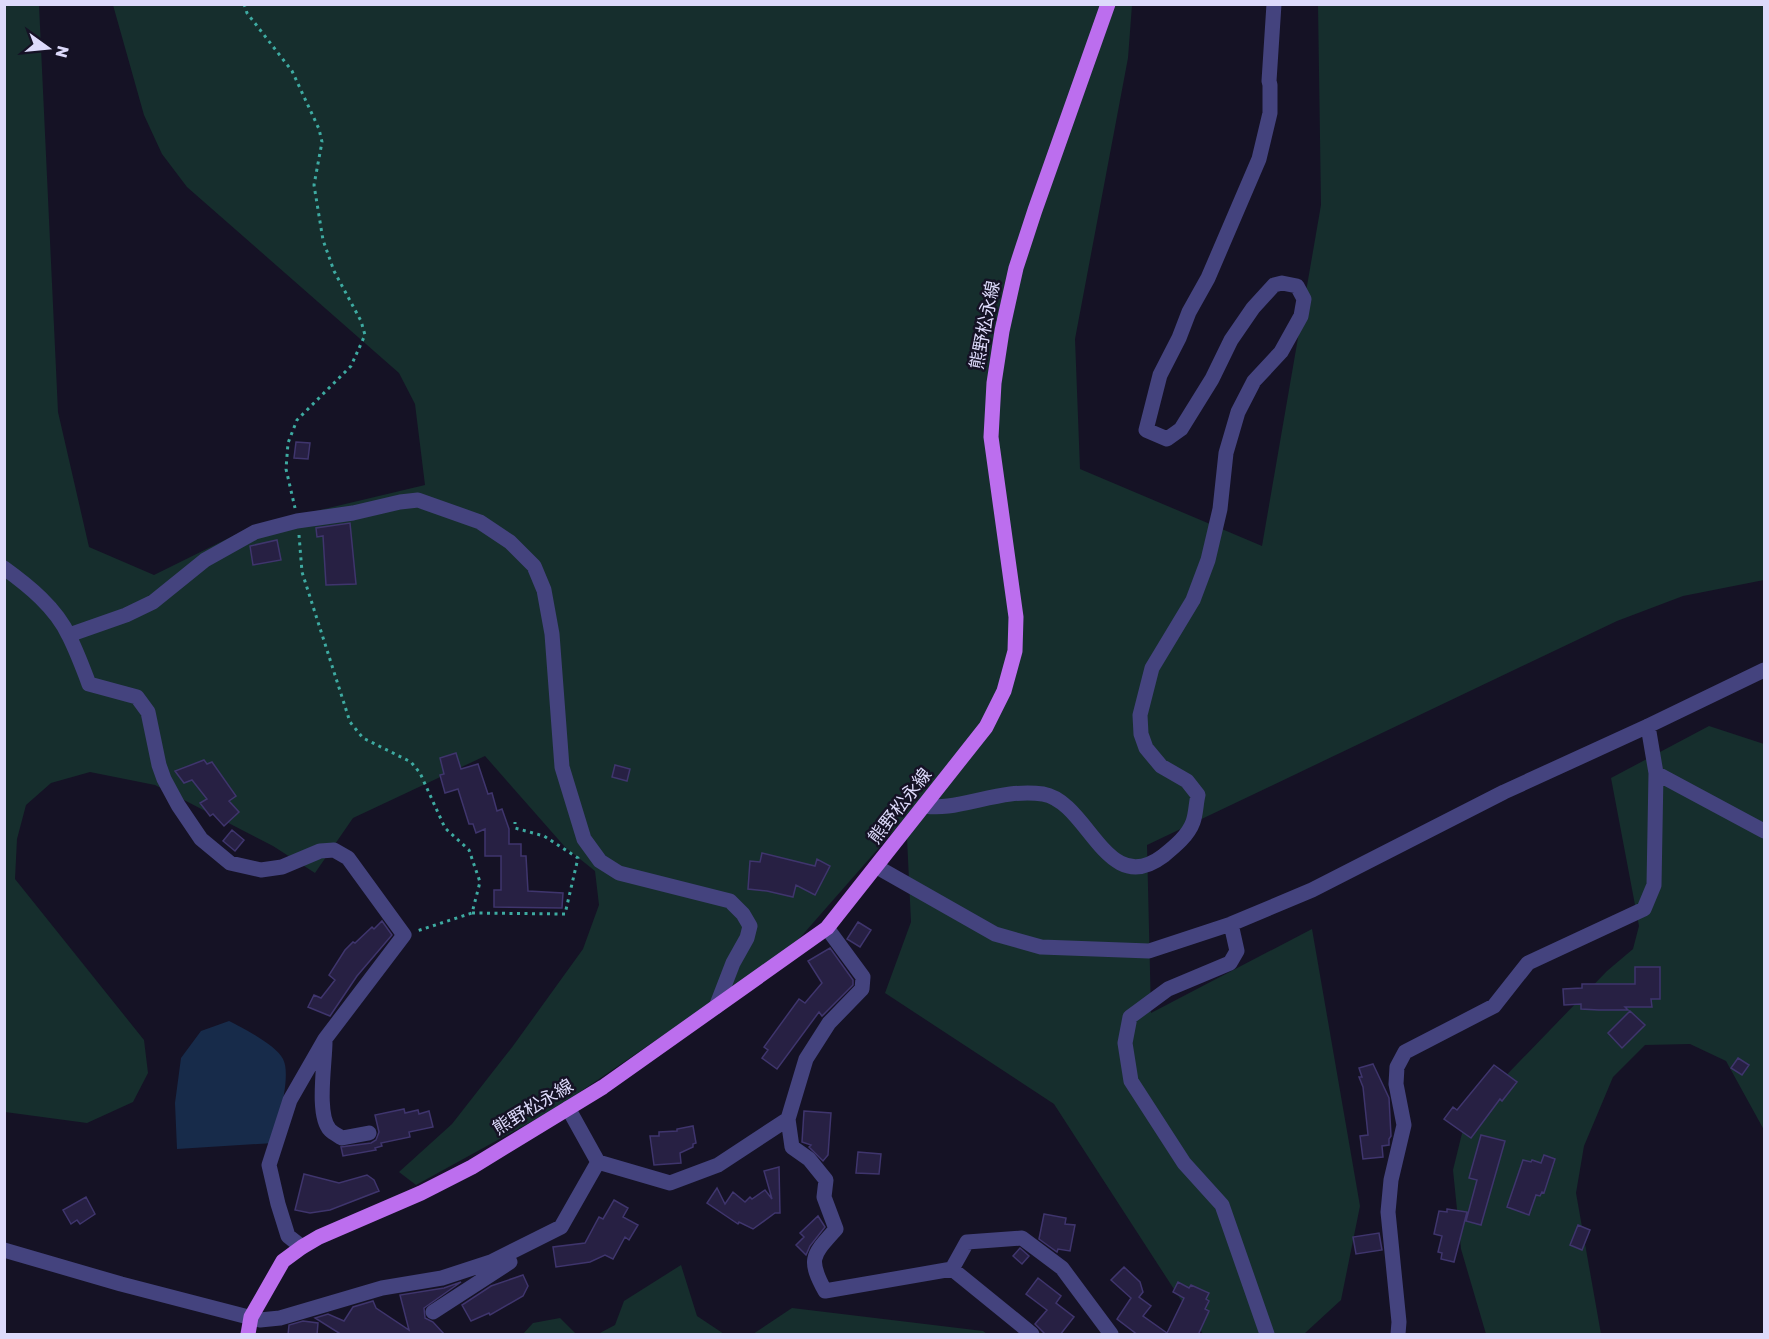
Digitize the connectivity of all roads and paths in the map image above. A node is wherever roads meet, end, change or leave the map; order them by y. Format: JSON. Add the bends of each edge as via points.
{"nodes":[{"id":1,"x":244,"y":4,"type":"edge"},
{"id":2,"x":1108,"y":4,"type":"edge"},
{"id":3,"x":1275,"y":4,"type":"edge"},
{"id":4,"x":292,"y":498,"type":"dead end"},
{"id":5,"x":297,"y":522,"type":"junction"},
{"id":6,"x":4,"y":568,"type":"edge"},
{"id":7,"x":69,"y":635,"type":"junction"},
{"id":8,"x":1764,"y":670,"type":"edge"},
{"id":9,"x":1648,"y":726,"type":"junction"},
{"id":10,"x":1656,"y":773,"type":"junction"},
{"id":11,"x":925,"y":806,"type":"junction"},
{"id":12,"x":515,"y":822,"type":"dead end"},
{"id":13,"x":1764,"y":831,"type":"edge"},
{"id":14,"x":877,"y":867,"type":"junction"},
{"id":15,"x":472,"y":913,"type":"junction"},
{"id":16,"x":1231,"y":924,"type":"junction"},
{"id":17,"x":827,"y":928,"type":"junction"},
{"id":18,"x":404,"y":935,"type":"junction"},
{"id":19,"x":716,"y":1007,"type":"junction"},
{"id":20,"x":325,"y":1039,"type":"junction"},
{"id":21,"x":568,"y":1108,"type":"junction"},
{"id":22,"x":788,"y":1119,"type":"junction"},
{"id":23,"x":369,"y":1133,"type":"dead end"},
{"id":24,"x":598,"y":1162,"type":"junction"},
{"id":25,"x":524,"y":1246,"type":"junction"},
{"id":26,"x":302,"y":1247,"type":"junction"},
{"id":27,"x":4,"y":1250,"type":"edge"},
{"id":28,"x":952,"y":1269,"type":"junction"},
{"id":29,"x":433,"y":1312,"type":"dead end"},
{"id":30,"x":251,"y":1317,"type":"junction"},
{"id":31,"x":248,"y":1335,"type":"edge"},
{"id":32,"x":1032,"y":1335,"type":"edge"},
{"id":33,"x":1111,"y":1335,"type":"edge"},
{"id":34,"x":1267,"y":1335,"type":"edge"},
{"id":35,"x":1398,"y":1335,"type":"edge"}],
"edges":[{"from":1,"to":4,"type":"path","via":[[292,71],[319,129],[321,142],[314,185],[323,240],[365,335],[351,366],[297,420],[288,443],[286,469]]},
{"from":2,"to":11,"type":"main road","name":"熊野松永線","via":[[1016,268],[994,382],[992,437],[1016,617],[1015,651],[1004,691],[986,727]]},
{"from":3,"to":11,"type":"street","via":[[1270,112],[1259,159],[1209,278],[1160,375],[1146,430],[1167,439],[1181,429],[1253,308],[1274,285],[1297,286],[1304,299],[1301,316],[1281,352],[1254,381],[1238,412],[1226,453],[1220,509],[1208,560],[1193,600],[1152,668],[1140,715],[1146,748],[1161,766],[1187,781],[1198,795],[1193,823],[1177,845],[1153,863],[1140,867],[1112,858],[1072,814],[1044,794],[987,796],[947,807]]},
{"from":5,"to":7,"type":"street","via":[[255,532],[205,560],[153,602]]},
{"from":5,"to":15,"type":"path","via":[[302,572],[350,722],[363,738],[411,762],[420,772],[445,828],[469,850],[480,882]]},
{"from":5,"to":19,"type":"street","via":[[418,500],[480,522],[510,542],[534,566],[544,590],[552,634],[562,767],[584,839],[600,861],[619,873],[730,901],[750,926]]},
{"from":6,"to":7,"type":"street","via":[[56,614]]},
{"from":7,"to":18,"type":"street","via":[[89,684],[137,697],[148,712],[164,779],[201,839],[230,863],[261,870],[334,850],[348,858]]},
{"from":8,"to":9,"type":"street"},
{"from":9,"to":10,"type":"street"},
{"from":9,"to":16,"type":"street","via":[[1504,792],[1312,890]]},
{"from":10,"to":13,"type":"street"},
{"from":10,"to":35,"type":"street","via":[[1654,885],[1644,909],[1528,963],[1494,1006],[1405,1052],[1397,1067],[1396,1084],[1404,1125],[1388,1212]]},
{"from":11,"to":14,"type":"main road","name":"熊野松永線"},
{"from":12,"to":15,"type":"path","via":[[515,828],[544,836],[578,858],[565,914]]},
{"from":14,"to":16,"type":"street","via":[[995,934],[1041,947],[1149,951]]},
{"from":14,"to":17,"type":"main road","name":"熊野松永線"},
{"from":15,"to":18,"type":"path"},
{"from":16,"to":34,"type":"street","via":[[1237,951],[1230,963],[1168,989],[1130,1017],[1125,1043],[1131,1081],[1184,1163],[1222,1205]]},
{"from":17,"to":19,"type":"main road","name":"熊野松永線"},
{"from":17,"to":22,"type":"street","via":[[863,977],[862,989],[829,1023],[806,1059]]},
{"from":18,"to":20,"type":"street"},
{"from":19,"to":21,"type":"main road","name":"熊野松永線"},
{"from":20,"to":23,"type":"street","via":[[322,1094],[330,1130],[342,1138]]},
{"from":20,"to":26,"type":"street","via":[[290,1100],[269,1165],[288,1236]]},
{"from":21,"to":24,"type":"street"},
{"from":21,"to":26,"type":"main road","name":"熊野松永線","via":[[472,1167]]},
{"from":22,"to":24,"type":"street","via":[[718,1165],[670,1184]]},
{"from":22,"to":28,"type":"street","via":[[792,1147],[809,1159],[826,1180],[824,1197],[836,1229],[815,1253],[814,1272],[825,1291]]},
{"from":24,"to":25,"type":"street","via":[[561,1227]]},
{"from":25,"to":29,"type":"street","via":[[516,1258]]},
{"from":25,"to":30,"type":"street","via":[[442,1278],[382,1288],[280,1318]]},
{"from":26,"to":30,"type":"main road","name":"熊野松永線","via":[[283,1261]]},
{"from":27,"to":30,"type":"street"},
{"from":28,"to":32,"type":"street"},
{"from":28,"to":33,"type":"street","via":[[967,1242],[1022,1238],[1062,1268]]},
{"from":30,"to":31,"type":"main road","name":"熊野松永線"}]}
